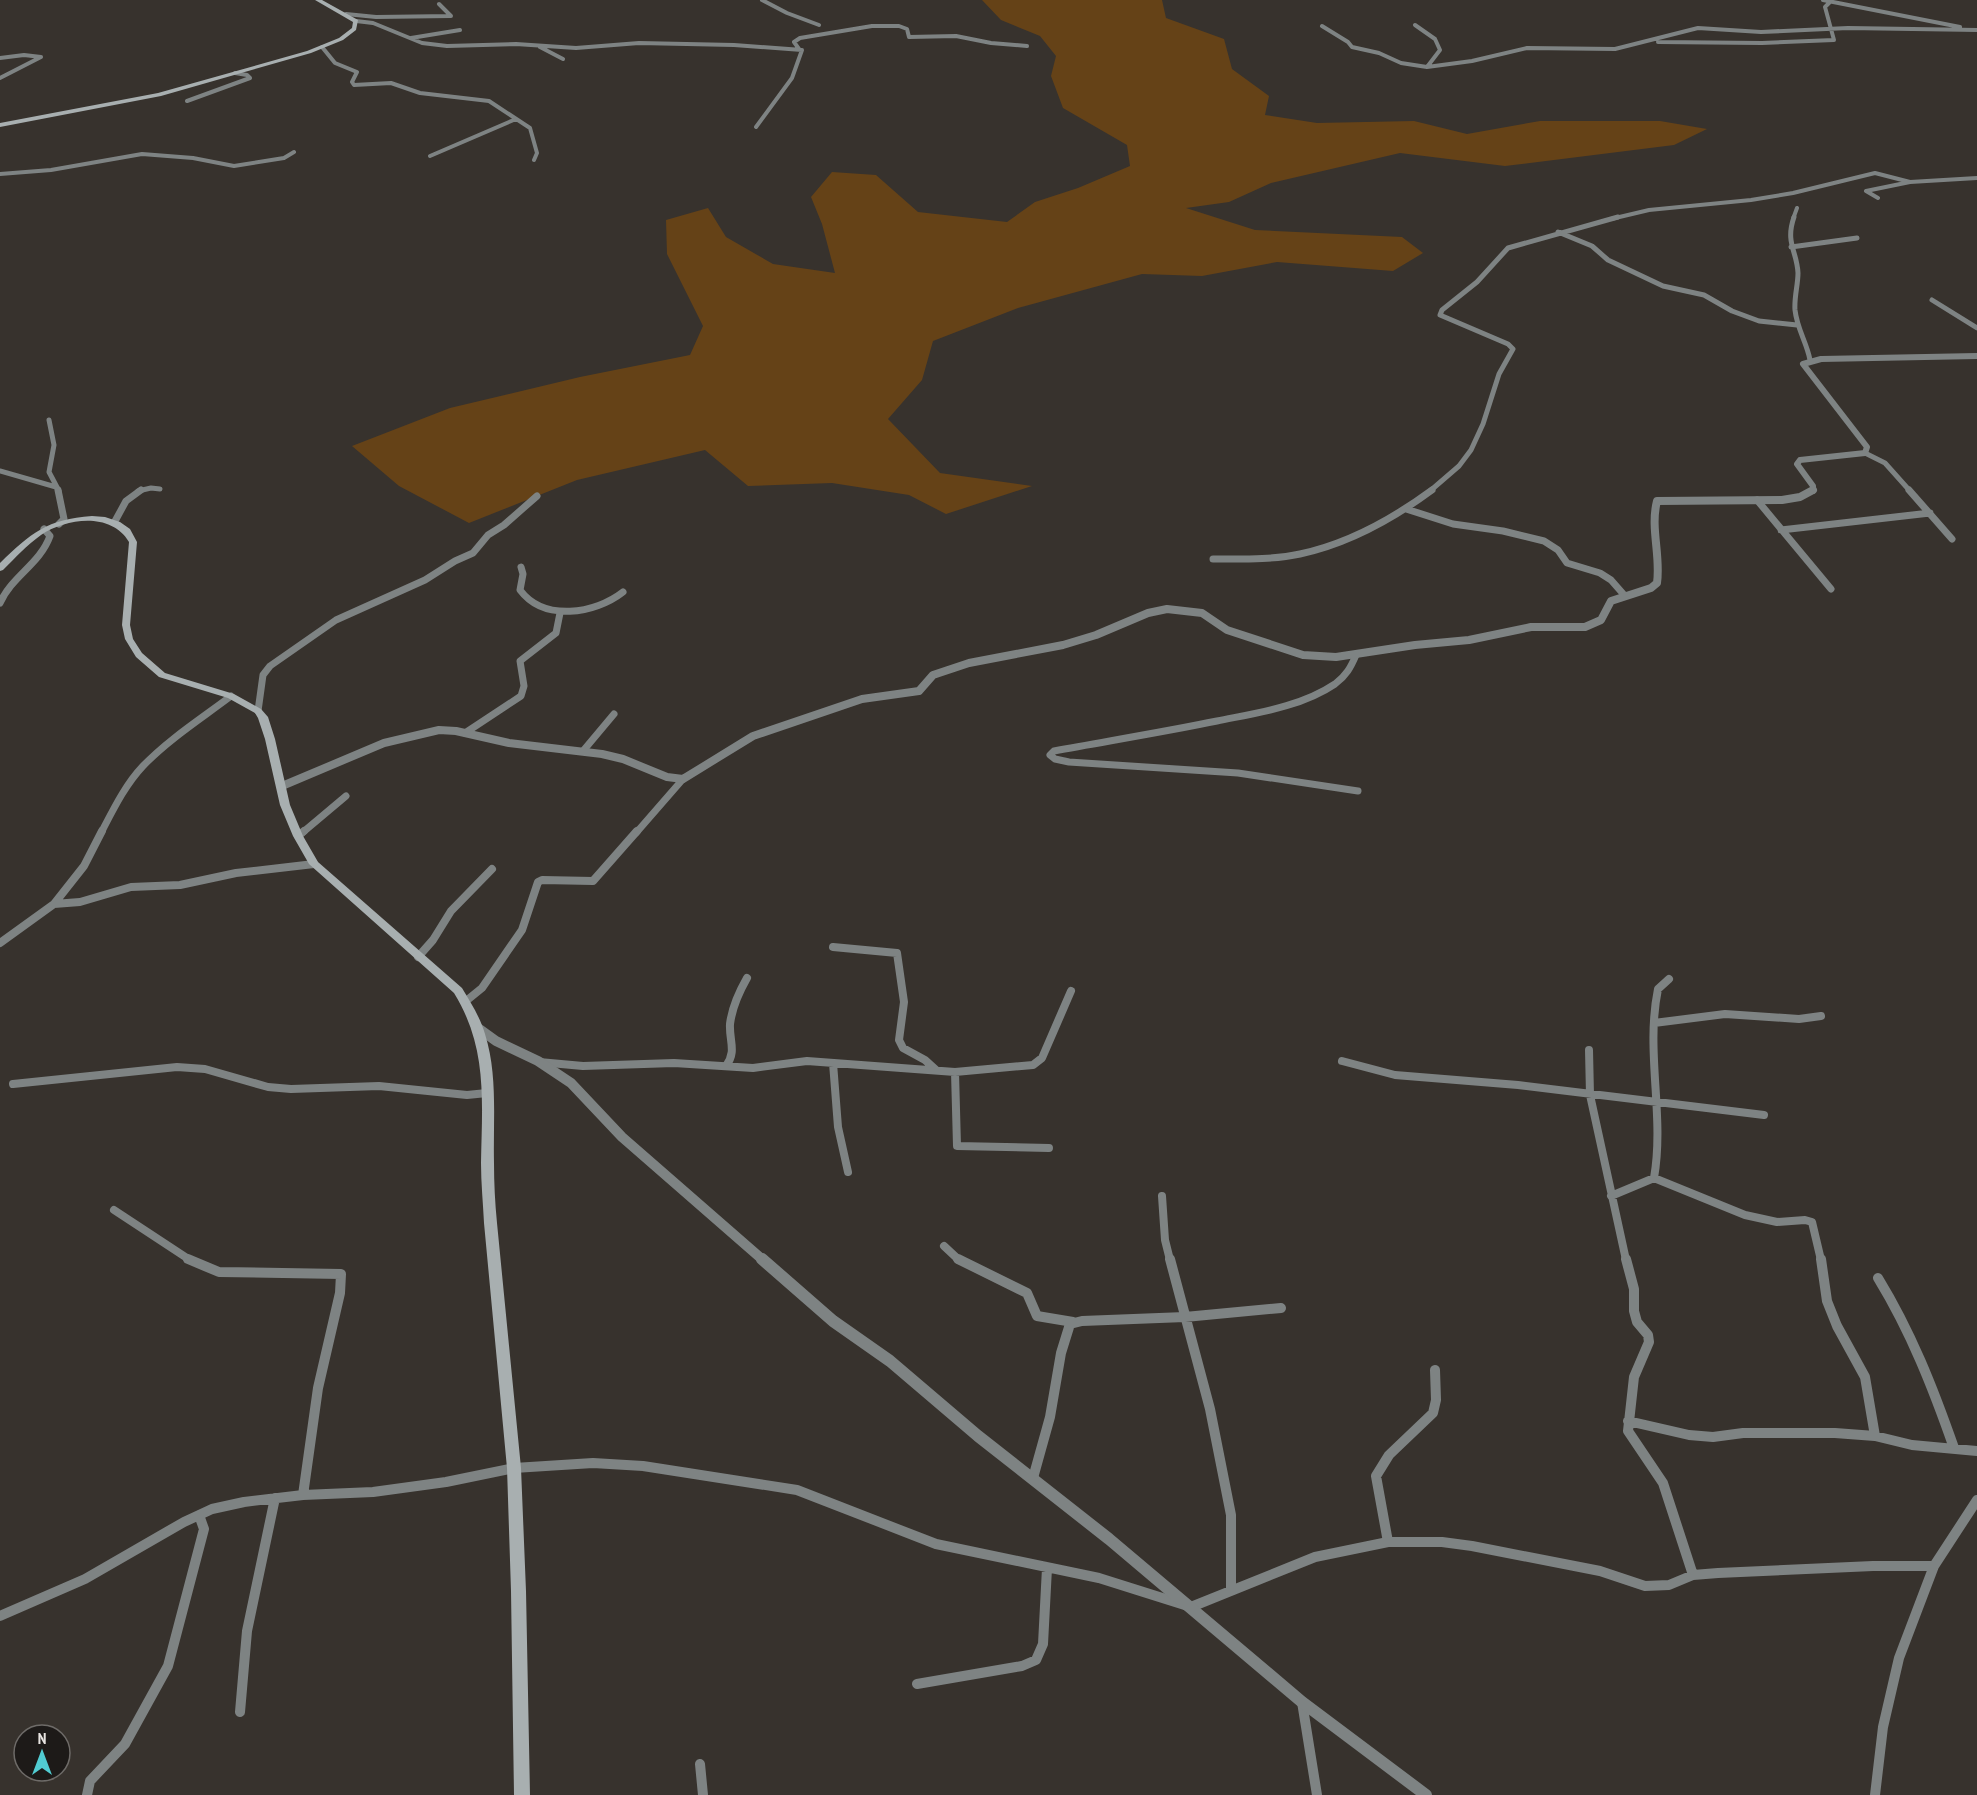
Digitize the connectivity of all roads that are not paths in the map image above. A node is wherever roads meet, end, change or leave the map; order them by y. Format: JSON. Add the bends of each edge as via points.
{"nodes":[{"id":1,"x":318,"y":0,"type":"edge"},
{"id":2,"x":762,"y":0,"type":"edge"},
{"id":3,"x":1823,"y":0,"type":"edge"},
{"id":4,"x":1830,"y":2,"type":"junction"},
{"id":5,"x":439,"y":4,"type":"dead end"},
{"id":6,"x":346,"y":15,"type":"junction"},
{"id":7,"x":356,"y":21,"type":"junction"},
{"id":8,"x":819,"y":25,"type":"dead end"},
{"id":9,"x":1415,"y":25,"type":"dead end"},
{"id":10,"x":1322,"y":26,"type":"dead end"},
{"id":11,"x":1829,"y":28,"type":"junction"},
{"id":12,"x":460,"y":30,"type":"dead end"},
{"id":13,"x":1975,"y":30,"type":"edge"},
{"id":14,"x":411,"y":38,"type":"junction"},
{"id":15,"x":1641,"y":42,"type":"junction"},
{"id":16,"x":536,"y":45,"type":"junction"},
{"id":17,"x":1027,"y":46,"type":"dead end"},
{"id":18,"x":322,"y":47,"type":"junction"},
{"id":19,"x":799,"y":49,"type":"junction"},
{"id":20,"x":0,"y":58,"type":"edge"},
{"id":21,"x":563,"y":59,"type":"dead end"},
{"id":22,"x":1427,"y":67,"type":"junction"},
{"id":23,"x":235,"y":73,"type":"junction"},
{"id":24,"x":0,"y":78,"type":"edge"},
{"id":25,"x":187,"y":101,"type":"dead end"},
{"id":26,"x":516,"y":119,"type":"junction"},
{"id":27,"x":0,"y":125,"type":"edge"},
{"id":28,"x":756,"y":127,"type":"dead end"},
{"id":29,"x":294,"y":152,"type":"dead end"},
{"id":30,"x":430,"y":156,"type":"dead end"},
{"id":31,"x":534,"y":160,"type":"dead end"},
{"id":32,"x":0,"y":174,"type":"edge"},
{"id":33,"x":1977,"y":178,"type":"edge"},
{"id":34,"x":1910,"y":182,"type":"junction"},
{"id":35,"x":1878,"y":198,"type":"dead end"},
{"id":36,"x":1797,"y":208,"type":"dead end"},
{"id":37,"x":1558,"y":232,"type":"junction"},
{"id":38,"x":1857,"y":238,"type":"dead end"},
{"id":39,"x":1791,"y":247,"type":"junction"},
{"id":40,"x":1932,"y":300,"type":"dead end"},
{"id":41,"x":1797,"y":325,"type":"junction"},
{"id":42,"x":1977,"y":328,"type":"edge"},
{"id":43,"x":1977,"y":356,"type":"edge"},
{"id":44,"x":1810,"y":360,"type":"junction"},
{"id":45,"x":49,"y":420,"type":"dead end"},
{"id":46,"x":1865,"y":453,"type":"junction"},
{"id":47,"x":0,"y":471,"type":"edge"},
{"id":48,"x":56,"y":487,"type":"junction"},
{"id":49,"x":160,"y":489,"type":"dead end"},
{"id":50,"x":537,"y":496,"type":"dead end"},
{"id":51,"x":1756,"y":500,"type":"junction"},
{"id":52,"x":1406,"y":508,"type":"junction"},
{"id":53,"x":1930,"y":513,"type":"junction"},
{"id":54,"x":114,"y":523,"type":"junction"},
{"id":55,"x":59,"y":524,"type":"junction"},
{"id":56,"x":44,"y":530,"type":"junction"},
{"id":57,"x":1781,"y":530,"type":"junction"},
{"id":58,"x":1952,"y":539,"type":"dead end"},
{"id":59,"x":1213,"y":559,"type":"dead end"},
{"id":60,"x":521,"y":567,"type":"dead end"},
{"id":61,"x":0,"y":568,"type":"edge"},
{"id":62,"x":1831,"y":589,"type":"dead end"},
{"id":63,"x":623,"y":592,"type":"dead end"},
{"id":64,"x":1625,"y":596,"type":"junction"},
{"id":65,"x":0,"y":603,"type":"edge"},
{"id":66,"x":560,"y":613,"type":"junction"},
{"id":67,"x":1356,"y":656,"type":"junction"},
{"id":68,"x":231,"y":696,"type":"junction"},
{"id":69,"x":258,"y":711,"type":"junction"},
{"id":70,"x":614,"y":714,"type":"dead end"},
{"id":71,"x":465,"y":733,"type":"junction"},
{"id":72,"x":583,"y":751,"type":"junction"},
{"id":73,"x":683,"y":779,"type":"junction"},
{"id":74,"x":282,"y":786,"type":"junction"},
{"id":75,"x":1358,"y":790,"type":"dead end"},
{"id":76,"x":346,"y":796,"type":"dead end"},
{"id":77,"x":298,"y":836,"type":"junction"},
{"id":78,"x":314,"y":864,"type":"junction"},
{"id":79,"x":492,"y":869,"type":"dead end"},
{"id":80,"x":54,"y":904,"type":"junction"},
{"id":81,"x":0,"y":943,"type":"edge"},
{"id":82,"x":833,"y":947,"type":"dead end"},
{"id":83,"x":418,"y":957,"type":"junction"},
{"id":84,"x":747,"y":978,"type":"dead end"},
{"id":85,"x":1669,"y":979,"type":"dead end"},
{"id":86,"x":1071,"y":991,"type":"dead end"},
{"id":87,"x":466,"y":1001,"type":"junction"},
{"id":88,"x":1821,"y":1016,"type":"dead end"},
{"id":89,"x":1654,"y":1023,"type":"junction"},
{"id":90,"x":478,"y":1028,"type":"junction"},
{"id":91,"x":1588,"y":1050,"type":"dead end"},
{"id":92,"x":538,"y":1061,"type":"junction"},
{"id":93,"x":1342,"y":1061,"type":"dead end"},
{"id":94,"x":833,"y":1063,"type":"junction"},
{"id":95,"x":726,"y":1066,"type":"junction"},
{"id":96,"x":936,"y":1070,"type":"junction"},
{"id":97,"x":955,"y":1072,"type":"junction"},
{"id":98,"x":13,"y":1084,"type":"dead end"},
{"id":99,"x":487,"y":1093,"type":"junction"},
{"id":100,"x":1590,"y":1095,"type":"junction"},
{"id":101,"x":1658,"y":1102,"type":"junction"},
{"id":102,"x":1764,"y":1115,"type":"dead end"},
{"id":103,"x":1049,"y":1148,"type":"dead end"},
{"id":104,"x":849,"y":1172,"type":"dead end"},
{"id":105,"x":1654,"y":1178,"type":"junction"},
{"id":106,"x":1162,"y":1196,"type":"dead end"},
{"id":107,"x":1611,"y":1196,"type":"junction"},
{"id":108,"x":114,"y":1210,"type":"dead end"},
{"id":109,"x":944,"y":1246,"type":"dead end"},
{"id":110,"x":1878,"y":1278,"type":"dead end"},
{"id":111,"x":1281,"y":1308,"type":"dead end"},
{"id":112,"x":1185,"y":1317,"type":"junction"},
{"id":113,"x":1073,"y":1322,"type":"junction"},
{"id":114,"x":1435,"y":1370,"type":"dead end"},
{"id":115,"x":1628,"y":1421,"type":"junction"},
{"id":116,"x":1875,"y":1436,"type":"junction"},
{"id":117,"x":1954,"y":1448,"type":"junction"},
{"id":118,"x":1977,"y":1451,"type":"edge"},
{"id":119,"x":514,"y":1468,"type":"junction"},
{"id":120,"x":1034,"y":1478,"type":"junction"},
{"id":121,"x":303,"y":1495,"type":"junction"},
{"id":122,"x":275,"y":1498,"type":"junction"},
{"id":123,"x":1977,"y":1500,"type":"edge"},
{"id":124,"x":199,"y":1515,"type":"junction"},
{"id":125,"x":1388,"y":1542,"type":"junction"},
{"id":126,"x":1934,"y":1566,"type":"junction"},
{"id":127,"x":1047,"y":1568,"type":"junction"},
{"id":128,"x":1693,"y":1575,"type":"junction"},
{"id":129,"x":1231,"y":1590,"type":"junction"},
{"id":130,"x":1191,"y":1607,"type":"junction"},
{"id":131,"x":0,"y":1616,"type":"edge"},
{"id":132,"x":917,"y":1684,"type":"dead end"},
{"id":133,"x":1302,"y":1702,"type":"junction"},
{"id":134,"x":240,"y":1712,"type":"dead end"},
{"id":135,"x":700,"y":1764,"type":"dead end"},
{"id":136,"x":87,"y":1795,"type":"edge"},
{"id":137,"x":522,"y":1795,"type":"edge"},
{"id":138,"x":703,"y":1795,"type":"edge"},
{"id":139,"x":1317,"y":1795,"type":"edge"},
{"id":140,"x":1426,"y":1795,"type":"edge"},
{"id":141,"x":1875,"y":1795,"type":"edge"}],
"edges":[{"from":1,"to":6,"type":"main road"},
{"from":2,"to":8,"type":"street"},
{"from":3,"to":4,"type":"street"},
{"from":4,"to":11,"type":"street","via":[[1824,7]]},
{"from":4,"to":13,"type":"street"},
{"from":5,"to":6,"type":"street","via":[[451,16]]},
{"from":6,"to":7,"type":"main road"},
{"from":7,"to":14,"type":"street","via":[[373,23]]},
{"from":7,"to":18,"type":"main road","via":[[350,33]]},
{"from":9,"to":22,"type":"street","via":[[1436,39],[1440,50]]},
{"from":10,"to":22,"type":"street","via":[[1352,47]]},
{"from":11,"to":13,"type":"street"},
{"from":11,"to":15,"type":"street","via":[[1761,32],[1698,28]]},
{"from":11,"to":15,"type":"street","via":[[1834,40]]},
{"from":12,"to":14,"type":"street"},
{"from":14,"to":16,"type":"street","via":[[447,46]]},
{"from":15,"to":22,"type":"street","via":[[1615,49],[1527,48]]},
{"from":16,"to":19,"type":"street","via":[[576,48],[629,43]]},
{"from":16,"to":21,"type":"street"},
{"from":17,"to":19,"type":"street","via":[[956,36],[909,37],[903,26],[885,25],[800,38],[794,42]]},
{"from":18,"to":23,"type":"main road"},
{"from":18,"to":26,"type":"street","via":[[335,63],[357,72],[354,85],[391,83],[420,93],[489,101]]},
{"from":19,"to":28,"type":"street","via":[[802,51],[792,78]]},
{"from":20,"to":24,"type":"street","via":[[41,57]]},
{"from":23,"to":25,"type":"street","via":[[250,78]]},
{"from":23,"to":27,"type":"main road","via":[[138,100]]},
{"from":26,"to":30,"type":"street"},
{"from":26,"to":31,"type":"street","via":[[530,128],[537,153]]},
{"from":29,"to":32,"type":"street","via":[[284,158],[234,166],[142,153],[51,170]]},
{"from":33,"to":34,"type":"street"},
{"from":34,"to":35,"type":"street","via":[[1866,191]]},
{"from":34,"to":37,"type":"street","via":[[1875,173],[1751,200],[1649,210]]},
{"from":36,"to":39,"type":"street"},
{"from":37,"to":41,"type":"street","via":[[1592,246],[1608,260],[1663,286],[1704,295],[1759,321]]},
{"from":37,"to":52,"type":"street","via":[[1509,248],[1440,315],[1513,349],[1499,374],[1470,452],[1440,484]]},
{"from":38,"to":39,"type":"street"},
{"from":39,"to":41,"type":"street","via":[[1798,272],[1794,296]]},
{"from":40,"to":42,"type":"street"},
{"from":41,"to":44,"type":"street"},
{"from":43,"to":44,"type":"street"},
{"from":44,"to":46,"type":"street","via":[[1804,367],[1863,439]]},
{"from":45,"to":48,"type":"street","via":[[54,445],[49,472]]},
{"from":46,"to":51,"type":"street","via":[[1800,460],[1799,469],[1813,491],[1794,498]]},
{"from":46,"to":53,"type":"street","via":[[1886,463]]},
{"from":47,"to":48,"type":"street"},
{"from":48,"to":55,"type":"street","via":[[64,519]]},
{"from":49,"to":54,"type":"street","via":[[136,491]]},
{"from":50,"to":69,"type":"street","via":[[488,535],[473,553],[426,580],[336,620],[270,666],[263,675]]},
{"from":51,"to":57,"type":"street"},
{"from":51,"to":64,"type":"street","via":[[1657,501],[1657,583]]},
{"from":52,"to":59,"type":"street","via":[[1342,541],[1311,551],[1264,559]]},
{"from":52,"to":64,"type":"street","via":[[1453,524],[1544,541],[1567,562],[1611,580]]},
{"from":53,"to":57,"type":"street"},
{"from":53,"to":58,"type":"street"},
{"from":54,"to":55,"type":"main road","via":[[99,519]]},
{"from":54,"to":68,"type":"main road","via":[[130,534],[133,542],[126,625],[136,650],[162,675]]},
{"from":55,"to":56,"type":"main road"},
{"from":56,"to":61,"type":"main road"},
{"from":56,"to":65,"type":"street","via":[[51,536],[49,542],[35,563],[5,591]]},
{"from":57,"to":62,"type":"street"},
{"from":60,"to":66,"type":"street","via":[[523,598],[538,608]]},
{"from":63,"to":66,"type":"street","via":[[596,605]]},
{"from":64,"to":67,"type":"street","via":[[1611,601],[1601,620],[1585,627],[1531,627]]},
{"from":66,"to":71,"type":"street","via":[[556,633],[520,661],[524,686],[521,696]]},
{"from":67,"to":73,"type":"street","via":[[1303,655],[1227,630],[1202,613],[1157,611],[1063,645],[987,658],[933,675],[913,693],[862,699],[772,729],[739,743]]},
{"from":67,"to":75,"type":"street","via":[[1349,672],[1335,682],[1279,708],[1054,751],[1050,755],[1069,762],[1246,774]]},
{"from":68,"to":69,"type":"main road"},
{"from":68,"to":80,"type":"street","via":[[142,767],[119,800],[84,866]]},
{"from":69,"to":74,"type":"main road","via":[[270,738]]},
{"from":70,"to":72,"type":"street"},
{"from":71,"to":72,"type":"street","via":[[509,743]]},
{"from":71,"to":74,"type":"street","via":[[439,730],[403,737]]},
{"from":72,"to":73,"type":"street","via":[[623,759],[667,777]]},
{"from":73,"to":87,"type":"street","via":[[593,881],[538,882],[522,930],[482,988]]},
{"from":74,"to":77,"type":"main road"},
{"from":76,"to":77,"type":"street"},
{"from":77,"to":78,"type":"main road"},
{"from":78,"to":80,"type":"street","via":[[236,873],[180,885],[131,887],[80,902]]},
{"from":78,"to":83,"type":"main road"},
{"from":79,"to":83,"type":"street","via":[[451,911]]},
{"from":80,"to":81,"type":"street"},
{"from":82,"to":96,"type":"street","via":[[897,953],[904,1002],[899,1040],[903,1048]]},
{"from":83,"to":87,"type":"main road"},
{"from":84,"to":95,"type":"street","via":[[731,1020],[729,1030],[735,1049]]},
{"from":85,"to":89,"type":"street","via":[[1658,989]]},
{"from":86,"to":97,"type":"street","via":[[1039,1062]]},
{"from":87,"to":90,"type":"main road"},
{"from":88,"to":89,"type":"street","via":[[1798,1019],[1725,1014]]},
{"from":89,"to":101,"type":"street","via":[[1653,1069]]},
{"from":90,"to":92,"type":"street"},
{"from":90,"to":99,"type":"main road"},
{"from":91,"to":100,"type":"street"},
{"from":92,"to":95,"type":"street","via":[[583,1066]]},
{"from":92,"to":120,"type":"street","via":[[571,1083],[622,1137],[833,1322],[890,1360],[978,1436]]},
{"from":93,"to":100,"type":"street","via":[[1395,1075]]},
{"from":94,"to":95,"type":"street"},
{"from":94,"to":96,"type":"street"},
{"from":94,"to":104,"type":"street","via":[[838,1127]]},
{"from":96,"to":97,"type":"street"},
{"from":97,"to":103,"type":"street","via":[[957,1146]]},
{"from":98,"to":99,"type":"street","via":[[177,1067],[205,1068],[268,1087],[291,1089],[379,1086],[467,1095]]},
{"from":99,"to":119,"type":"main road","via":[[488,1188]]},
{"from":100,"to":101,"type":"street"},
{"from":100,"to":107,"type":"street"},
{"from":101,"to":102,"type":"street"},
{"from":101,"to":105,"type":"street"},
{"from":105,"to":107,"type":"street"},
{"from":105,"to":116,"type":"street","via":[[1745,1215],[1777,1222],[1812,1222],[1827,1301],[1864,1377]]},
{"from":106,"to":112,"type":"street","via":[[1165,1239]]},
{"from":107,"to":115,"type":"street","via":[[1634,1289],[1634,1311],[1649,1342],[1634,1377]]},
{"from":108,"to":121,"type":"street","via":[[193,1262],[219,1272],[341,1274]]},
{"from":109,"to":113,"type":"street","via":[[960,1261],[1027,1293],[1037,1316]]},
{"from":110,"to":117,"type":"street","via":[[1929,1377]]},
{"from":111,"to":112,"type":"street"},
{"from":112,"to":113,"type":"street"},
{"from":112,"to":129,"type":"street","via":[[1231,1515]]},
{"from":113,"to":120,"type":"street","via":[[1068,1326]]},
{"from":114,"to":125,"type":"street","via":[[1433,1413],[1389,1455],[1376,1476]]},
{"from":115,"to":116,"type":"street","via":[[1713,1437],[1800,1432]]},
{"from":115,"to":128,"type":"street","via":[[1628,1431],[1663,1484]]},
{"from":116,"to":117,"type":"street","via":[[1912,1445]]},
{"from":117,"to":118,"type":"street"},
{"from":119,"to":121,"type":"street","via":[[373,1492]]},
{"from":119,"to":127,"type":"street","via":[[593,1463],[643,1466],[797,1490],[936,1544]]},
{"from":119,"to":137,"type":"main road"},
{"from":120,"to":130,"type":"street"},
{"from":121,"to":122,"type":"street"},
{"from":122,"to":124,"type":"street","via":[[212,1509]]},
{"from":122,"to":134,"type":"street","via":[[247,1631]]},
{"from":123,"to":126,"type":"street"},
{"from":124,"to":131,"type":"street","via":[[86,1579]]},
{"from":124,"to":136,"type":"street","via":[[204,1529],[168,1666],[125,1744],[90,1781]]},
{"from":125,"to":128,"type":"street","via":[[1472,1546],[1600,1571],[1645,1586],[1669,1585]]},
{"from":125,"to":129,"type":"street","via":[[1315,1557]]},
{"from":126,"to":128,"type":"street","via":[[1794,1568]]},
{"from":126,"to":141,"type":"street","via":[[1899,1658],[1883,1727]]},
{"from":127,"to":130,"type":"street","via":[[1099,1578]]},
{"from":127,"to":132,"type":"street","via":[[1043,1644],[1036,1660],[1022,1666]]},
{"from":129,"to":130,"type":"street"},
{"from":130,"to":133,"type":"street"},
{"from":133,"to":139,"type":"street"},
{"from":133,"to":140,"type":"street"},
{"from":135,"to":138,"type":"street"}]}
